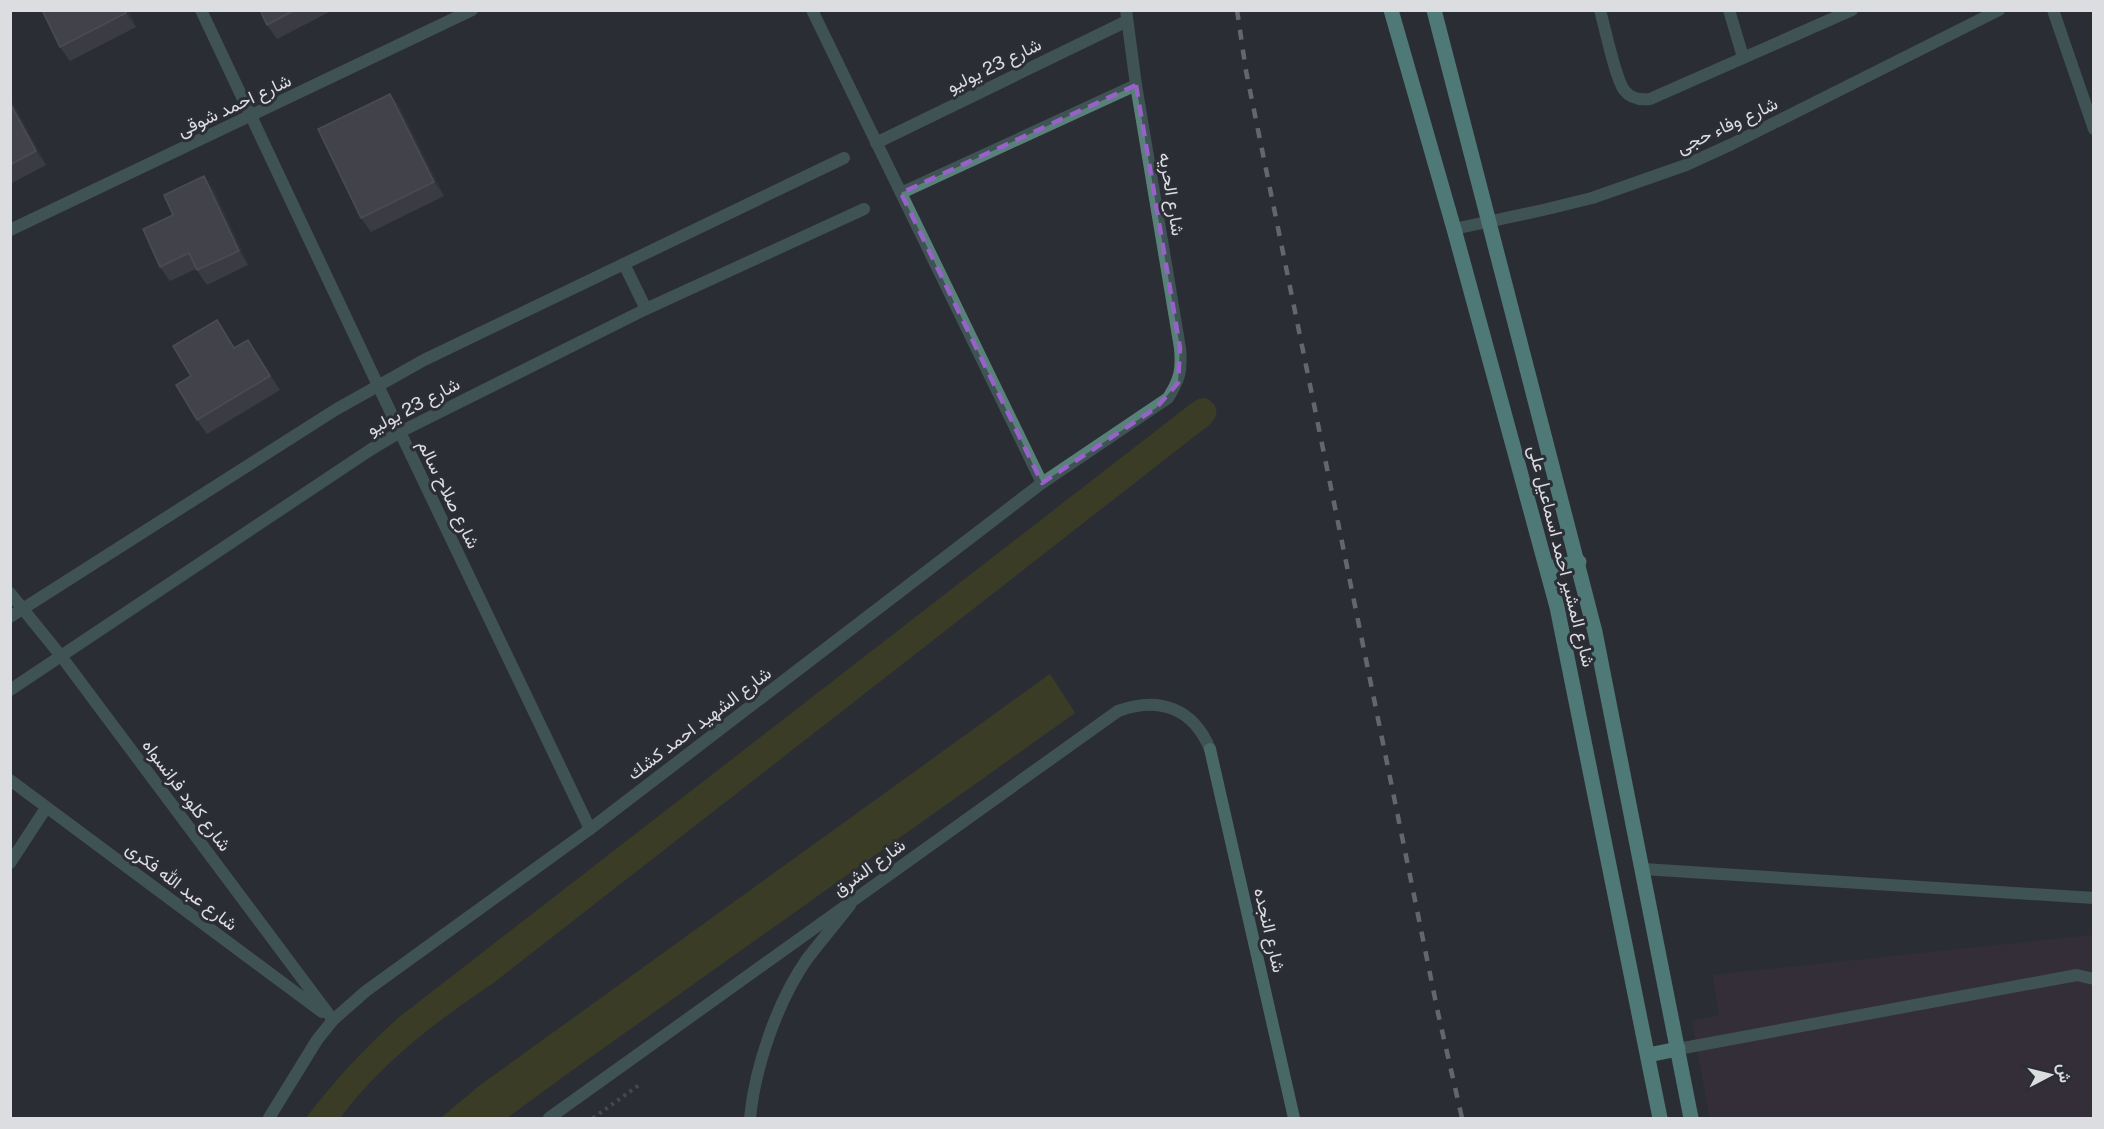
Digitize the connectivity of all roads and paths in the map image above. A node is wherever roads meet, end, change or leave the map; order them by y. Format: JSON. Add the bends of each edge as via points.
{"nodes":[{"id":1,"x":201,"y":10,"type":"edge"},
{"id":2,"x":472,"y":10,"type":"edge"},
{"id":3,"x":812,"y":10,"type":"edge"},
{"id":4,"x":1391,"y":10,"type":"edge"},
{"id":5,"x":1434,"y":10,"type":"edge"},
{"id":6,"x":1600,"y":10,"type":"edge"},
{"id":7,"x":1729,"y":10,"type":"edge"},
{"id":8,"x":1852,"y":10,"type":"edge"},
{"id":9,"x":1999,"y":10,"type":"edge"},
{"id":10,"x":2053,"y":10,"type":"edge"},
{"id":11,"x":1126,"y":16,"type":"edge"},
{"id":12,"x":1743,"y":57,"type":"junction"},
{"id":13,"x":1136,"y":85,"type":"junction"},
{"id":14,"x":252,"y":117,"type":"junction"},
{"id":15,"x":2094,"y":129,"type":"edge"},
{"id":16,"x":876,"y":142,"type":"junction"},
{"id":17,"x":844,"y":158,"type":"dead end"},
{"id":18,"x":901,"y":193,"type":"junction"},
{"id":19,"x":864,"y":210,"type":"dead end"},
{"id":20,"x":1490,"y":222,"type":"junction"},
{"id":21,"x":1454,"y":229,"type":"junction"},
{"id":22,"x":10,"y":230,"type":"edge"},
{"id":23,"x":624,"y":264,"type":"junction"},
{"id":24,"x":646,"y":309,"type":"junction"},
{"id":25,"x":1178,"y":383,"type":"joint"},
{"id":26,"x":378,"y":386,"type":"junction"},
{"id":27,"x":399,"y":432,"type":"junction"},
{"id":28,"x":1042,"y":483,"type":"junction"},
{"id":29,"x":1579,"y":562,"type":"junction"},
{"id":30,"x":1547,"y":568,"type":"junction"},
{"id":31,"x":10,"y":593,"type":"edge"},
{"id":32,"x":22,"y":609,"type":"junction"},
{"id":33,"x":10,"y":617,"type":"edge"},
{"id":34,"x":61,"y":656,"type":"junction"},
{"id":35,"x":10,"y":690,"type":"edge"},
{"id":36,"x":1210,"y":749,"type":"joint"},
{"id":37,"x":10,"y":780,"type":"edge"},
{"id":38,"x":46,"y":808,"type":"junction"},
{"id":39,"x":590,"y":829,"type":"junction"},
{"id":40,"x":10,"y":863,"type":"edge"},
{"id":41,"x":1643,"y":869,"type":"junction"},
{"id":42,"x":2094,"y":898,"type":"edge"},
{"id":43,"x":854,"y":899,"type":"junction"},
{"id":44,"x":2094,"y":979,"type":"edge"},
{"id":45,"x":333,"y":1020,"type":"junction"},
{"id":46,"x":1678,"y":1049,"type":"junction"},
{"id":47,"x":1648,"y":1055,"type":"junction"},
{"id":48,"x":269,"y":1119,"type":"edge"},
{"id":49,"x":549,"y":1119,"type":"edge"},
{"id":50,"x":750,"y":1119,"type":"edge"},
{"id":51,"x":1294,"y":1119,"type":"edge"},
{"id":52,"x":1660,"y":1119,"type":"edge"},
{"id":53,"x":1691,"y":1119,"type":"edge"}],
"edges":[{"from":1,"to":14,"type":"street","name":"شارع صلاح سالم"},
{"from":2,"to":14,"type":"street","name":"شارع احمد شوقى"},
{"from":3,"to":16,"type":"street"},
{"from":4,"to":21,"type":"main road","name":"شارع المشير احمد اسماعيل على"},
{"from":5,"to":20,"type":"main road","name":"شارع المشير احمد اسماعيل على"},
{"from":6,"to":12,"type":"street","via":[[1621,84],[1636,99],[1650,99]]},
{"from":7,"to":12,"type":"street"},
{"from":8,"to":12,"type":"street"},
{"from":9,"to":20,"type":"street","name":"شارع وفاء حجى","via":[[1686,165],[1592,198]]},
{"from":10,"to":15,"type":"street"},
{"from":11,"to":13,"type":"street","name":"شارع الحريه"},
{"from":11,"to":16,"type":"street","name":"شارع 23 يوليو"},
{"from":13,"to":18,"type":"street"},
{"from":13,"to":25,"type":"street","name":"شارع الحريه","via":[[1179,348]]},
{"from":14,"to":22,"type":"street","name":"شارع احمد شوقى"},
{"from":14,"to":26,"type":"street","name":"شارع صلاح سالم"},
{"from":16,"to":18,"type":"street"},
{"from":17,"to":23,"type":"street","name":"شارع 23 يوليو"},
{"from":18,"to":28,"type":"street"},
{"from":19,"to":24,"type":"street","name":"شارع 23 يوليو"},
{"from":20,"to":21,"type":"street","name":"شارع وفاء حجى"},
{"from":20,"to":29,"type":"main road","name":"شارع المشير احمد اسماعيل على"},
{"from":21,"to":30,"type":"main road","name":"شارع المشير احمد اسماعيل على"},
{"from":23,"to":24,"type":"street"},
{"from":23,"to":26,"type":"street","name":"شارع 23 يوليو"},
{"from":24,"to":27,"type":"street","name":"شارع 23 يوليو"},
{"from":25,"to":28,"type":"street","name":"شارع الشهيد احمد كشك","via":[[1156,408]]},
{"from":26,"to":27,"type":"street","name":"شارع صلاح سالم"},
{"from":26,"to":32,"type":"street","name":"شارع 23 يوليو"},
{"from":27,"to":34,"type":"street","name":"شارع 23 يوليو"},
{"from":27,"to":39,"type":"street","name":"شارع صلاح سالم"},
{"from":28,"to":39,"type":"street","name":"شارع الشهيد احمد كشك"},
{"from":29,"to":30,"type":"main road"},
{"from":29,"to":41,"type":"main road","name":"شارع المشير احمد اسماعيل على"},
{"from":30,"to":47,"type":"main road","name":"شارع المشير احمد اسماعيل على"},
{"from":31,"to":32,"type":"street","name":"شارع كلود فرانسواه"},
{"from":32,"to":33,"type":"street","name":"شارع 23 يوليو"},
{"from":32,"to":34,"type":"street","name":"شارع كلود فرانسواه"},
{"from":34,"to":35,"type":"street","name":"شارع 23 يوليو"},
{"from":34,"to":45,"type":"street","name":"شارع كلود فرانسواه"},
{"from":36,"to":43,"type":"street","name":"شارع الشرق","via":[[1197,726],[1175,710],[1147,704],[1118,711]]},
{"from":36,"to":51,"type":"street","name":"شارع النجده"},
{"from":37,"to":38,"type":"street","name":"شارع عبد الله فكرى"},
{"from":38,"to":40,"type":"street"},
{"from":38,"to":45,"type":"street","name":"شارع عبد الله فكرى"},
{"from":39,"to":45,"type":"street","name":"شارع الشهيد احمد كشك"},
{"from":41,"to":42,"type":"street"},
{"from":41,"to":46,"type":"main road","name":"شارع المشير احمد اسماعيل على"},
{"from":43,"to":49,"type":"street","name":"شارع الشرق"},
{"from":43,"to":50,"type":"street","via":[[806,961],[787,996],[759,1070]]},
{"from":44,"to":46,"type":"street","via":[[2077,975]]},
{"from":45,"to":48,"type":"street","name":"شارع الشهيد احمد كشك"},
{"from":46,"to":47,"type":"main road"},
{"from":46,"to":53,"type":"main road","name":"شارع المشير احمد اسماعيل على"},
{"from":47,"to":52,"type":"main road","name":"شارع المشير احمد اسماعيل على"}]}
